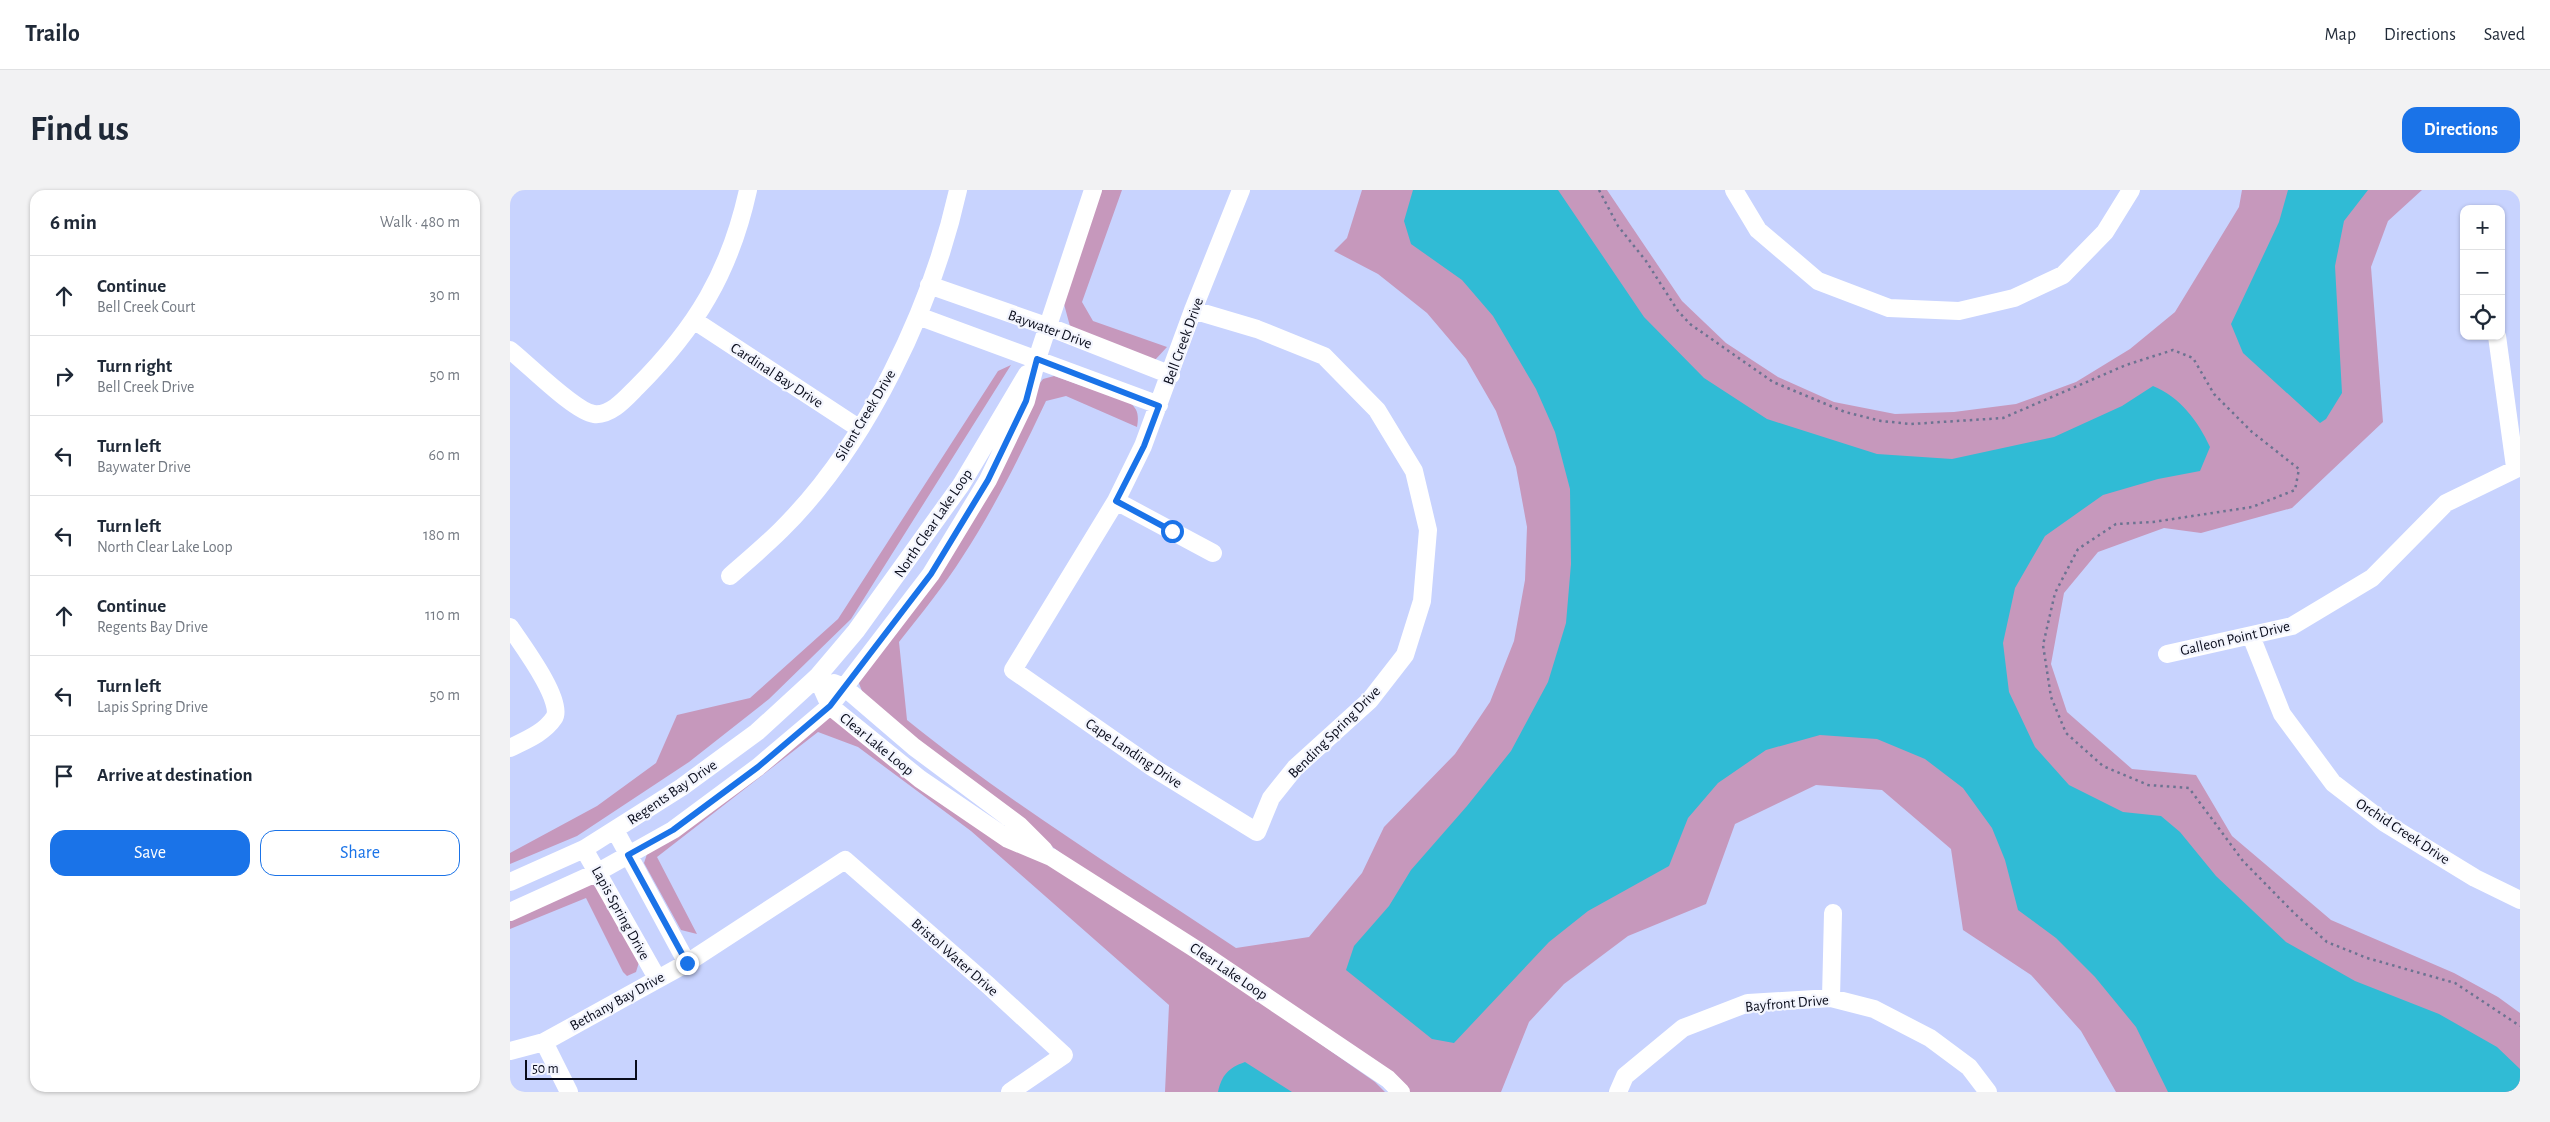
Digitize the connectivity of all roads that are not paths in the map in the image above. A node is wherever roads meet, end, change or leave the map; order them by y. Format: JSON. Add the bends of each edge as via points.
{"nodes":[{"id":1,"x":748,"y":190,"type":"edge"},
{"id":2,"x":958,"y":190,"type":"edge"},
{"id":3,"x":1093,"y":190,"type":"edge"},
{"id":4,"x":1241,"y":190,"type":"edge"},
{"id":5,"x":1734,"y":190,"type":"edge"},
{"id":6,"x":2131,"y":190,"type":"edge"},
{"id":7,"x":929,"y":284,"type":"junction"},
{"id":8,"x":1194,"y":310,"type":"junction"},
{"id":9,"x":918,"y":316,"type":"junction"},
{"id":10,"x":695,"y":320,"type":"junction"},
{"id":11,"x":1048,"y":327,"type":"junction"},
{"id":12,"x":2498,"y":340,"type":"edge"},
{"id":13,"x":510,"y":350,"type":"edge"},
{"id":14,"x":1037,"y":359,"type":"junction"},
{"id":15,"x":1171,"y":375,"type":"junction"},
{"id":16,"x":1159,"y":406,"type":"junction"},
{"id":17,"x":860,"y":429,"type":"junction"},
{"id":18,"x":2518,"y":467,"type":"edge"},
{"id":19,"x":1116,"y":501,"type":"junction"},
{"id":20,"x":1213,"y":553,"type":"dead end"},
{"id":21,"x":730,"y":576,"type":"dead end"},
{"id":22,"x":510,"y":628,"type":"edge"},
{"id":23,"x":2251,"y":636,"type":"junction"},
{"id":24,"x":2167,"y":654,"type":"dead end"},
{"id":25,"x":1013,"y":670,"type":"joint"},
{"id":26,"x":817,"y":677,"type":"junction"},
{"id":27,"x":844,"y":687,"type":"junction"},
{"id":28,"x":830,"y":706,"type":"junction"},
{"id":29,"x":510,"y":748,"type":"edge"},
{"id":30,"x":615,"y":830,"type":"junction"},
{"id":31,"x":1257,"y":832,"type":"joint"},
{"id":32,"x":584,"y":849,"type":"junction"},
{"id":33,"x":628,"y":855,"type":"junction"},
{"id":34,"x":1051,"y":857,"type":"junction"},
{"id":35,"x":845,"y":860,"type":"joint"},
{"id":36,"x":598,"y":872,"type":"junction"},
{"id":37,"x":510,"y":882,"type":"edge"},
{"id":38,"x":2520,"y":900,"type":"edge"},
{"id":39,"x":510,"y":912,"type":"edge"},
{"id":40,"x":1833,"y":913,"type":"dead end"},
{"id":41,"x":687,"y":963,"type":"junction"},
{"id":42,"x":657,"y":978,"type":"junction"},
{"id":43,"x":1831,"y":998,"type":"junction"},
{"id":44,"x":544,"y":1042,"type":"junction"},
{"id":45,"x":510,"y":1051,"type":"edge"},
{"id":46,"x":569,"y":1092,"type":"edge"},
{"id":47,"x":1010,"y":1092,"type":"edge"},
{"id":48,"x":1401,"y":1092,"type":"edge"},
{"id":49,"x":1618,"y":1092,"type":"edge"},
{"id":50,"x":1988,"y":1092,"type":"edge"}],
"edges":[{"from":1,"to":10,"type":"street","via":[[733,244],[717,282]]},
{"from":2,"to":7,"type":"street","name":"Silent Creek Drive","via":[[951,223]]},
{"from":3,"to":11,"type":"street","name":"North Clear Lake Loop"},
{"from":4,"to":8,"type":"street","name":"Bell Creek Drive"},
{"from":5,"to":6,"type":"street","via":[[1758,230],[1818,281],[1889,308],[1959,311],[2014,298],[2063,275],[2105,232]]},
{"from":7,"to":9,"type":"street","name":"Silent Creek Drive"},
{"from":7,"to":11,"type":"street","name":"Baywater Drive"},
{"from":8,"to":15,"type":"street","name":"Bell Creek Drive"},
{"from":8,"to":31,"type":"street","name":"Bending Spring Drive","via":[[1257,329],[1324,356],[1377,410],[1414,471],[1428,530],[1422,602],[1405,655],[1370,700],[1295,768],[1271,798]]},
{"from":9,"to":14,"type":"street"},
{"from":9,"to":17,"type":"street","name":"Silent Creek Drive"},
{"from":10,"to":13,"type":"street","via":[[661,363],[625,400],[606,414],[579,410]]},
{"from":10,"to":17,"type":"street","name":"Cardinal Bay Drive"},
{"from":11,"to":14,"type":"street","name":"North Clear Lake Loop"},
{"from":11,"to":15,"type":"street","name":"Baywater Drive"},
{"from":12,"to":18,"type":"street"},
{"from":14,"to":16,"type":"street"},
{"from":14,"to":26,"type":"street","name":"North Clear Lake Loop","via":[[956,493],[856,631]]},
{"from":14,"to":27,"type":"street","name":"North Clear Lake Loop","via":[[1026,401],[988,480],[931,574]]},
{"from":15,"to":16,"type":"street","name":"Bell Creek Drive"},
{"from":16,"to":19,"type":"street","name":"Bell Creek Drive","via":[[1144,446]]},
{"from":17,"to":21,"type":"street","name":"Silent Creek Drive","via":[[782,530]]},
{"from":18,"to":23,"type":"street","name":"Galleon Point Drive","via":[[2446,503],[2372,578],[2292,626]]},
{"from":19,"to":20,"type":"street"},
{"from":19,"to":25,"type":"street","name":"Bell Creek Drive"},
{"from":22,"to":29,"type":"street","via":[[535,663],[557,706],[555,717],[535,736]]},
{"from":23,"to":24,"type":"street","name":"Galleon Point Drive"},
{"from":23,"to":38,"type":"street","name":"Orchid Creek Drive","via":[[2282,714],[2333,783],[2385,823],[2475,878]]},
{"from":25,"to":31,"type":"street","name":"Cape Landing Drive","via":[[1152,767]]},
{"from":26,"to":27,"type":"street","name":"Clear Lake Loop"},
{"from":26,"to":28,"type":"street","name":"Clear Lake Loop"},
{"from":26,"to":30,"type":"street","name":"Regents Bay Drive","via":[[757,732],[682,787]]},
{"from":27,"to":28,"type":"street","name":"North Clear Lake Loop"},
{"from":27,"to":34,"type":"street","name":"Clear Lake Loop","via":[[914,748],[1020,826]]},
{"from":28,"to":33,"type":"street","name":"Regents Bay Drive","via":[[758,767],[681,825]]},
{"from":28,"to":34,"type":"street","name":"Clear Lake Loop","via":[[920,779],[1008,839]]},
{"from":30,"to":32,"type":"street","name":"Regents Bay Drive"},
{"from":30,"to":33,"type":"street"},
{"from":32,"to":36,"type":"street","name":"Lapis Spring Drive"},
{"from":32,"to":37,"type":"street","name":"Regents Bay Drive"},
{"from":33,"to":36,"type":"street","name":"Regents Bay Drive"},
{"from":33,"to":41,"type":"street"},
{"from":34,"to":48,"type":"street","name":"Clear Lake Loop","via":[[1198,950],[1388,1078]]},
{"from":35,"to":41,"type":"street","name":"Bethany Bay Drive"},
{"from":35,"to":47,"type":"street","name":"Bristol Water Drive","via":[[1064,1055]]},
{"from":36,"to":39,"type":"street","name":"Regents Bay Drive"},
{"from":36,"to":42,"type":"street","name":"Lapis Spring Drive"},
{"from":40,"to":43,"type":"street"},
{"from":41,"to":42,"type":"street","name":"Bethany Bay Drive"},
{"from":42,"to":44,"type":"street","name":"Bethany Bay Drive"},
{"from":43,"to":49,"type":"street","name":"Bayfront Drive","via":[[1748,1004],[1683,1028],[1625,1076]]},
{"from":43,"to":50,"type":"street","name":"Bayfront Drive","via":[[1874,1009],[1930,1038],[1969,1066]]},
{"from":44,"to":45,"type":"street","name":"Bethany Bay Drive"},
{"from":44,"to":46,"type":"street"}]}
